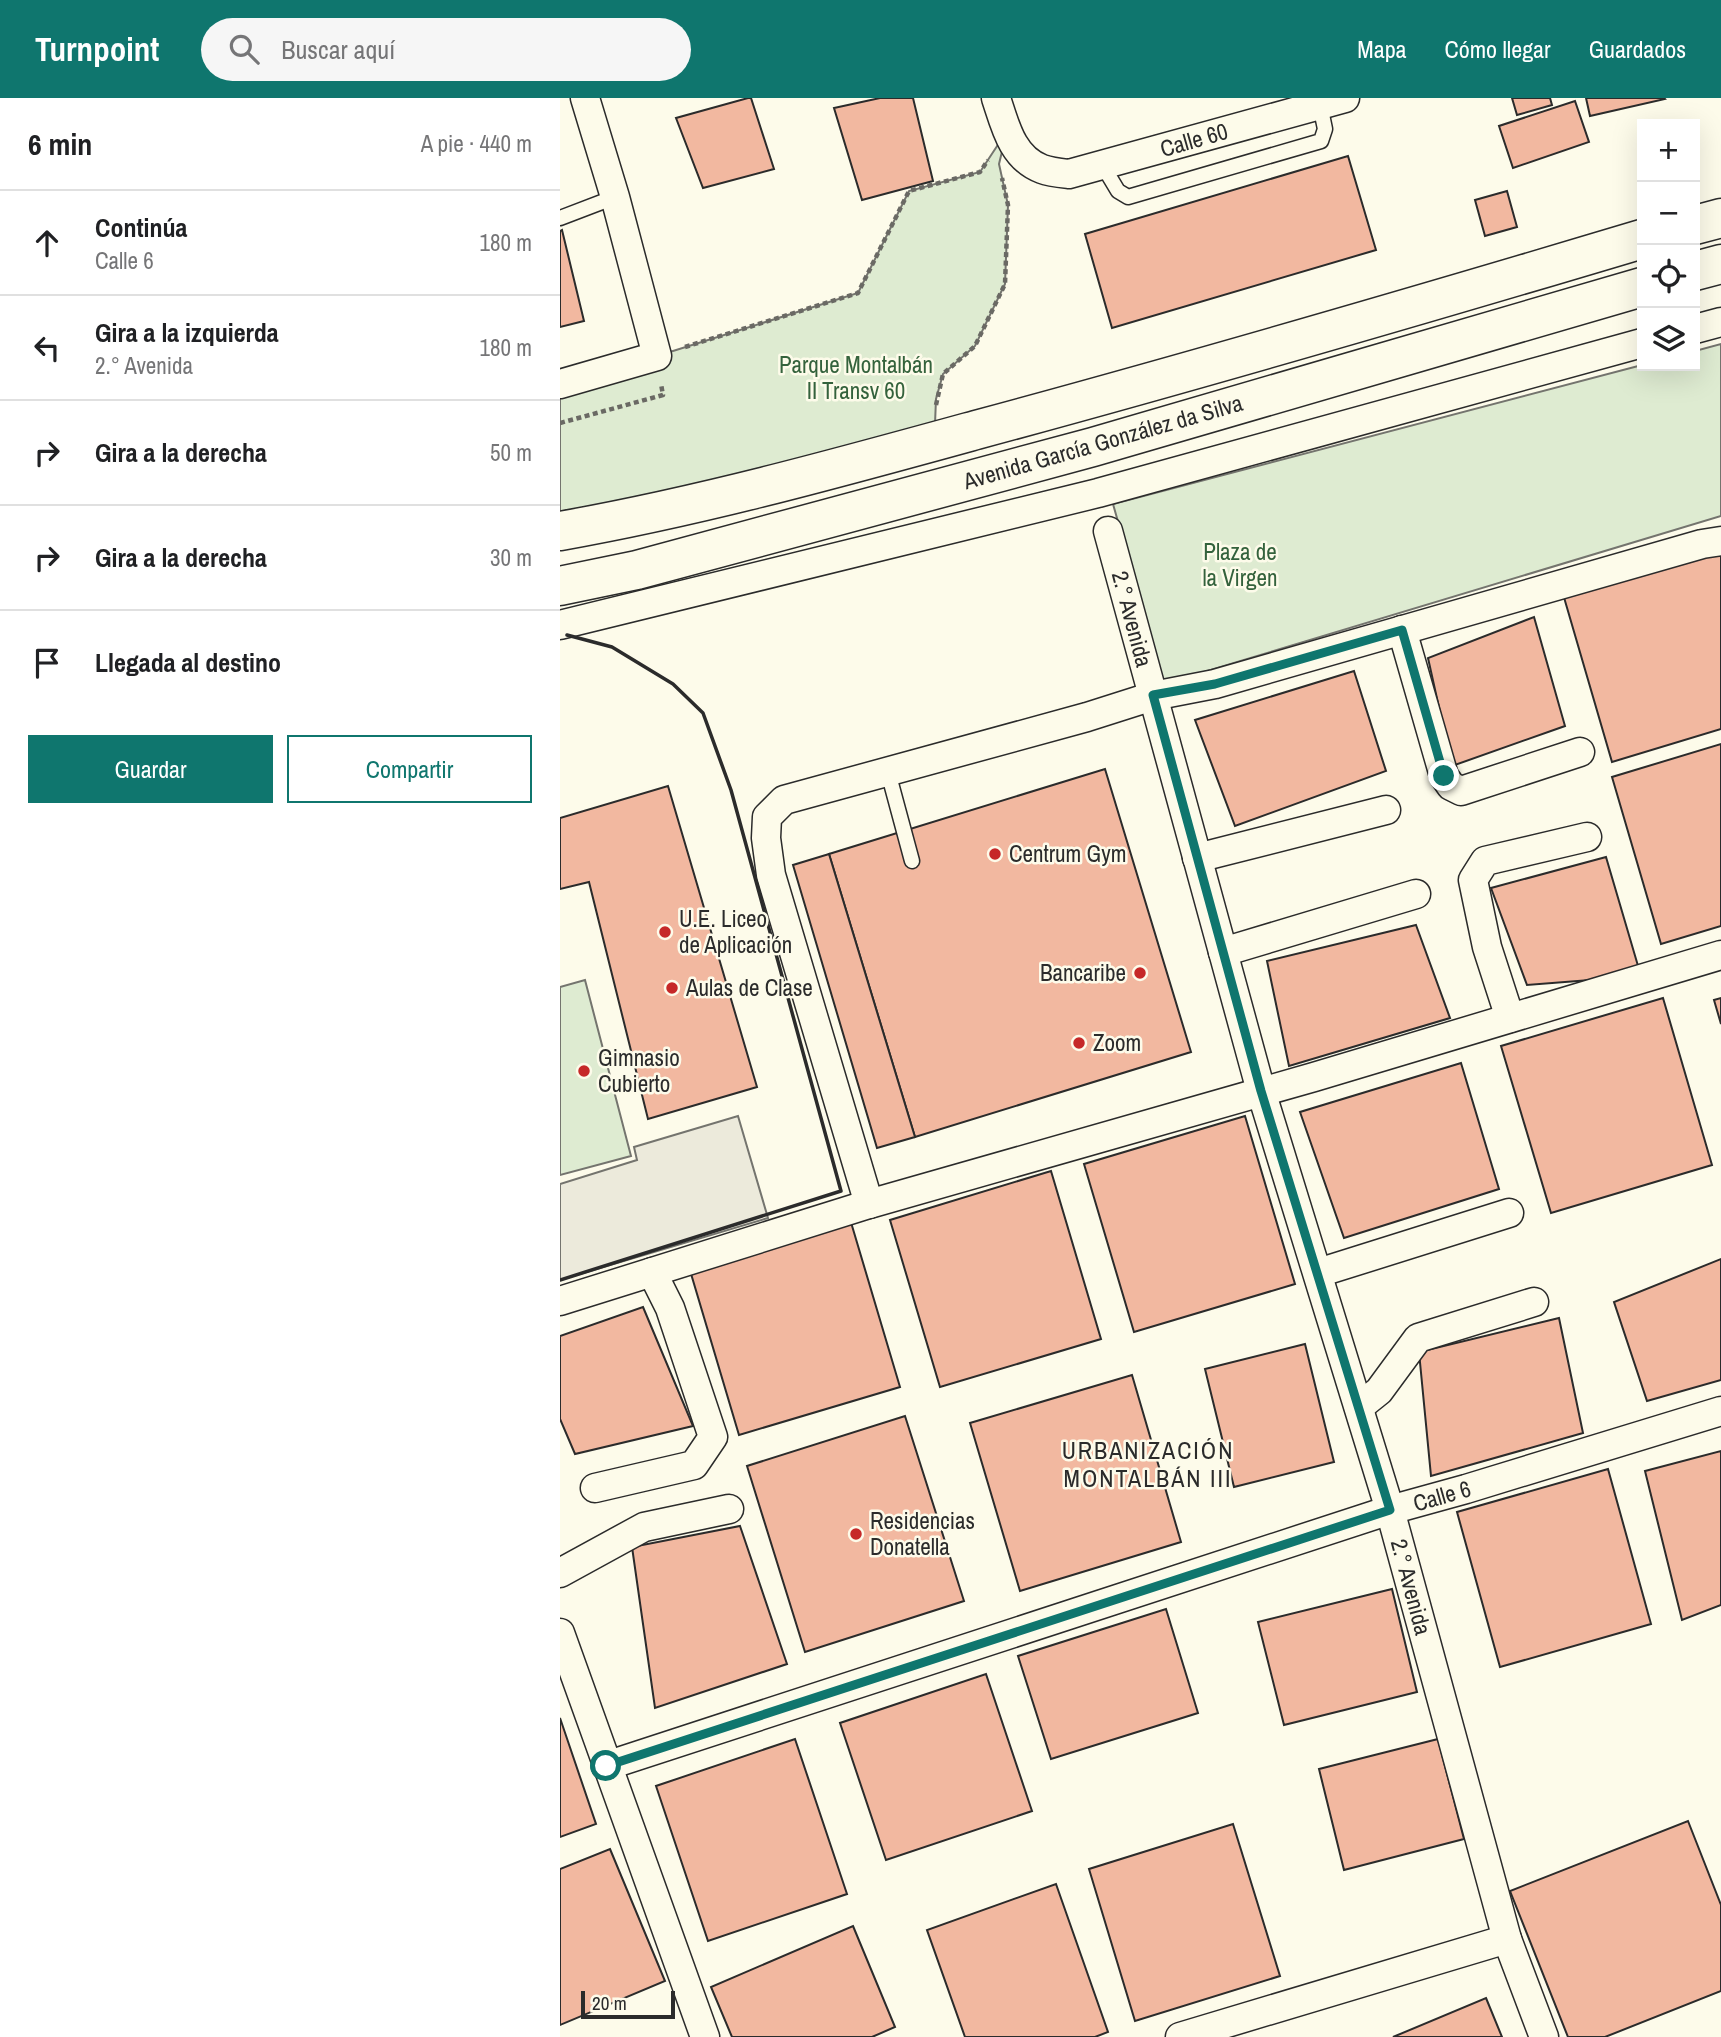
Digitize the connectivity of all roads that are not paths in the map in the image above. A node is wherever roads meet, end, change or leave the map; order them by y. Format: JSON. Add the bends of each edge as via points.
{"nodes":[{"id":1,"x":585,"y":98,"type":"edge"},
{"id":2,"x":996,"y":98,"type":"edge"},
{"id":3,"x":1332,"y":102,"type":"edge"},
{"id":4,"x":615,"y":198,"type":"junction"},
{"id":5,"x":1721,"y":218,"type":"edge"},
{"id":6,"x":560,"y":219,"type":"edge"},
{"id":7,"x":1700,"y":224,"type":"edge"},
{"id":8,"x":1637,"y":240,"type":"edge"},
{"id":9,"x":1721,"y":264,"type":"edge"},
{"id":10,"x":1700,"y":270,"type":"edge"},
{"id":11,"x":1637,"y":288,"type":"edge"},
{"id":12,"x":1721,"y":322,"type":"edge"},
{"id":13,"x":1700,"y":328,"type":"edge"},
{"id":14,"x":1637,"y":344,"type":"edge"},
{"id":15,"x":560,"y":384,"type":"edge"},
{"id":16,"x":560,"y":531,"type":"edge"},
{"id":17,"x":1108,"y":531,"type":"dead end"},
{"id":18,"x":1721,"y":541,"type":"edge"},
{"id":19,"x":560,"y":586,"type":"edge"},
{"id":20,"x":560,"y":625,"type":"edge"},
{"id":21,"x":1402,"y":630,"type":"junction"},
{"id":22,"x":1153,"y":695,"type":"junction"},
{"id":23,"x":1580,"y":752,"type":"dead end"},
{"id":24,"x":888,"y":772,"type":"junction"},
{"id":25,"x":1386,"y":810,"type":"dead end"},
{"id":26,"x":1587,"y":837,"type":"dead end"},
{"id":27,"x":1197,"y":858,"type":"junction"},
{"id":28,"x":912,"y":861,"type":"dead end"},
{"id":29,"x":1416,"y":894,"type":"dead end"},
{"id":30,"x":1223,"y":952,"type":"junction"},
{"id":31,"x":1721,"y":955,"type":"edge"},
{"id":32,"x":1510,"y":1018,"type":"junction"},
{"id":33,"x":1261,"y":1091,"type":"junction"},
{"id":34,"x":869,"y":1204,"type":"junction"},
{"id":35,"x":1509,"y":1213,"type":"dead end"},
{"id":36,"x":652,"y":1272,"type":"junction"},
{"id":37,"x":1318,"y":1273,"type":"junction"},
{"id":38,"x":560,"y":1301,"type":"edge"},
{"id":39,"x":1534,"y":1302,"type":"dead end"},
{"id":40,"x":1359,"y":1407,"type":"junction"},
{"id":41,"x":1721,"y":1411,"type":"edge"},
{"id":42,"x":595,"y":1488,"type":"dead end"},
{"id":43,"x":729,"y":1509,"type":"dead end"},
{"id":44,"x":1390,"y":1510,"type":"junction"},
{"id":45,"x":560,"y":1573,"type":"edge"},
{"id":46,"x":560,"y":1633,"type":"edge"},
{"id":47,"x":606,"y":1766,"type":"junction"},
{"id":48,"x":1507,"y":1939,"type":"junction"},
{"id":49,"x":705,"y":2037,"type":"edge"},
{"id":50,"x":1180,"y":2037,"type":"edge"},
{"id":51,"x":1544,"y":2037,"type":"edge"}],
"edges":[{"from":1,"to":4,"type":"street"},
{"from":2,"to":3,"type":"street","name":"Calle 60","via":[[1021,157],[1042,169],[1069,174]]},
{"from":4,"to":6,"type":"lane"},
{"from":4,"to":15,"type":"street","via":[[657,356]]},
{"from":5,"to":7,"type":"main road"},
{"from":8,"to":16,"type":"main road","name":"Avenida García González da Silva","via":[[1183,374],[755,490]]},
{"from":9,"to":10,"type":"main road"},
{"from":11,"to":19,"type":"main road","name":"Avenida García González da Silva","via":[[1093,447],[637,570]]},
{"from":12,"to":13,"type":"street"},
{"from":14,"to":20,"type":"street","via":[[1098,493]]},
{"from":17,"to":22,"type":"street","name":"2.° Avenida"},
{"from":18,"to":21,"type":"street"},
{"from":21,"to":22,"type":"street","via":[[1215,684]]},
{"from":21,"to":23,"type":"street","via":[[1444,776],[1451,786],[1461,791]]},
{"from":22,"to":24,"type":"street"},
{"from":22,"to":27,"type":"street","name":"2.° Avenida"},
{"from":24,"to":28,"type":"lane"},
{"from":24,"to":34,"type":"street","via":[[784,800],[767,817],[766,838],[771,875]]},
{"from":25,"to":27,"type":"street"},
{"from":26,"to":32,"type":"street","via":[[1485,860],[1473,880],[1487,947]]},
{"from":27,"to":30,"type":"street","name":"2.° Avenida"},
{"from":29,"to":30,"type":"street"},
{"from":30,"to":33,"type":"street","name":"2.° Avenida"},
{"from":31,"to":32,"type":"street"},
{"from":32,"to":33,"type":"street"},
{"from":33,"to":34,"type":"street"},
{"from":33,"to":37,"type":"street","name":"2.° Avenida"},
{"from":34,"to":36,"type":"street"},
{"from":35,"to":37,"type":"street"},
{"from":36,"to":38,"type":"street"},
{"from":36,"to":42,"type":"street","via":[[670,1308],[713,1437],[694,1465]]},
{"from":37,"to":40,"type":"street","name":"2.° Avenida"},
{"from":39,"to":40,"type":"street","via":[[1418,1338],[1379,1391]]},
{"from":40,"to":44,"type":"street","name":"2.° Avenida"},
{"from":41,"to":44,"type":"street","name":"Calle 6"},
{"from":43,"to":45,"type":"street","via":[[644,1527]]},
{"from":44,"to":47,"type":"street","name":"Calle 6"},
{"from":44,"to":48,"type":"street","name":"2.° Avenida"},
{"from":46,"to":47,"type":"street"},
{"from":47,"to":49,"type":"street"},
{"from":48,"to":50,"type":"street"},
{"from":48,"to":51,"type":"street","name":"2.° Avenida"}]}
